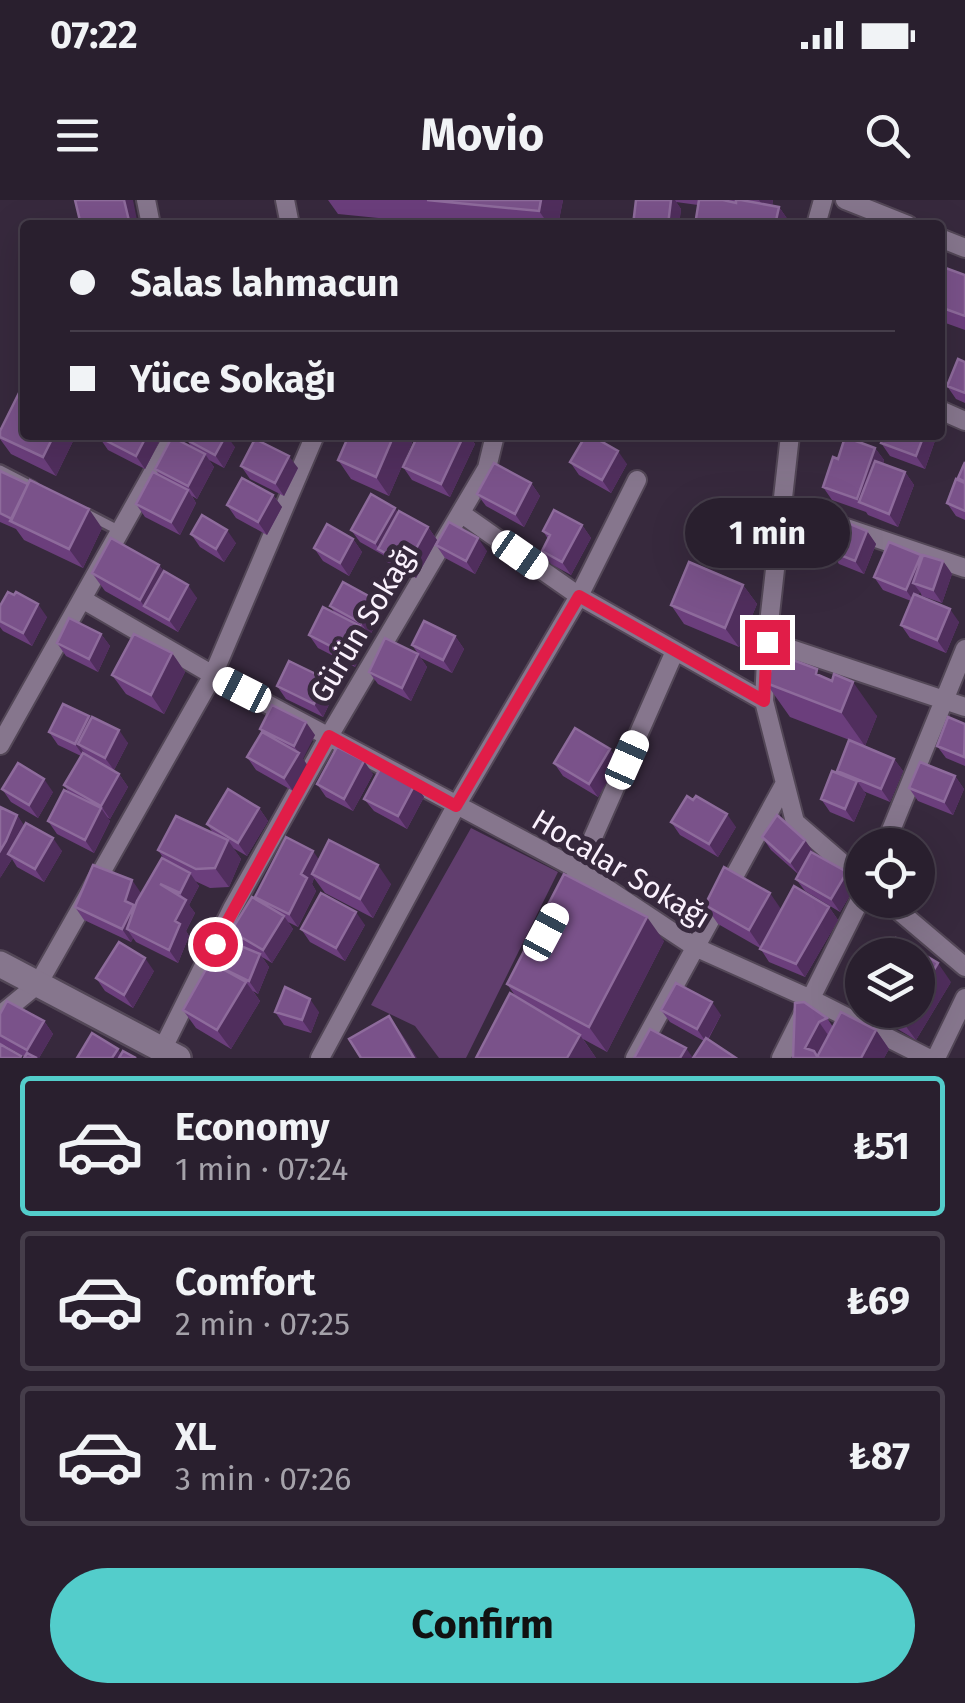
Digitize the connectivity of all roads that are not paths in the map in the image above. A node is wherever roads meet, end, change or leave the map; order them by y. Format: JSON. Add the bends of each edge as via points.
{"nodes":[{"id":1,"x":845,"y":200,"type":"edge"},
{"id":2,"x":895,"y":220,"type":"edge"},
{"id":3,"x":171,"y":440,"type":"edge"},
{"id":4,"x":314,"y":440,"type":"edge"},
{"id":5,"x":493,"y":440,"type":"edge"},
{"id":6,"x":790,"y":440,"type":"edge"},
{"id":7,"x":0,"y":470,"type":"edge"},
{"id":8,"x":637,"y":480,"type":"dead end"},
{"id":9,"x":52,"y":496,"type":"edge"},
{"id":10,"x":68,"y":505,"type":"edge"},
{"id":11,"x":784,"y":508,"type":"junction"},
{"id":12,"x":462,"y":514,"type":"junction"},
{"id":13,"x":120,"y":531,"type":"junction"},
{"id":14,"x":965,"y":568,"type":"edge"},
{"id":15,"x":579,"y":596,"type":"junction"},
{"id":16,"x":82,"y":599,"type":"junction"},
{"id":17,"x":767,"y":642,"type":"junction"},
{"id":18,"x":965,"y":649,"type":"edge"},
{"id":19,"x":675,"y":651,"type":"junction"},
{"id":20,"x":213,"y":676,"type":"junction"},
{"id":21,"x":946,"y":700,"type":"junction"},
{"id":22,"x":764,"y":701,"type":"junction"},
{"id":23,"x":965,"y":707,"type":"edge"},
{"id":24,"x":329,"y":736,"type":"junction"},
{"id":25,"x":0,"y":745,"type":"edge"},
{"id":26,"x":785,"y":782,"type":"junction"},
{"id":27,"x":456,"y":806,"type":"junction"},
{"id":28,"x":892,"y":828,"type":"edge"},
{"id":29,"x":845,"y":865,"type":"edge"},
{"id":30,"x":575,"y":878,"type":"junction"},
{"id":31,"x":852,"y":918,"type":"edge"},
{"id":32,"x":907,"y":918,"type":"edge"},
{"id":33,"x":695,"y":948,"type":"junction"},
{"id":34,"x":0,"y":964,"type":"edge"},
{"id":35,"x":965,"y":967,"type":"edge"},
{"id":36,"x":38,"y":984,"type":"junction"},
{"id":37,"x":965,"y":998,"type":"edge"},
{"id":38,"x":813,"y":1000,"type":"junction"},
{"id":39,"x":0,"y":1015,"type":"edge"},
{"id":40,"x":170,"y":1054,"type":"edge"},
{"id":41,"x":320,"y":1058,"type":"edge"},
{"id":42,"x":635,"y":1058,"type":"edge"},
{"id":43,"x":781,"y":1058,"type":"edge"},
{"id":44,"x":928,"y":1058,"type":"edge"},
{"id":45,"x":936,"y":1058,"type":"edge"}],
"edges":[{"from":1,"to":2,"type":"street"},
{"from":3,"to":13,"type":"street"},
{"from":4,"to":20,"type":"street"},
{"from":5,"to":12,"type":"street","name":"Gürün Sokağı","via":[[487,468]]},
{"from":6,"to":11,"type":"street"},
{"from":7,"to":9,"type":"lane"},
{"from":8,"to":15,"type":"street"},
{"from":10,"to":13,"type":"lane"},
{"from":11,"to":14,"type":"street"},
{"from":11,"to":17,"type":"street"},
{"from":12,"to":15,"type":"street"},
{"from":12,"to":24,"type":"street","name":"Gürün Sokağı"},
{"from":13,"to":16,"type":"street"},
{"from":15,"to":19,"type":"street"},
{"from":15,"to":27,"type":"street"},
{"from":16,"to":20,"type":"street","name":"Hocalar Sokağı"},
{"from":16,"to":25,"type":"street"},
{"from":17,"to":21,"type":"street"},
{"from":17,"to":22,"type":"street"},
{"from":18,"to":21,"type":"street"},
{"from":19,"to":22,"type":"street"},
{"from":19,"to":30,"type":"street"},
{"from":20,"to":24,"type":"street","name":"Hocalar Sokağı"},
{"from":20,"to":36,"type":"street"},
{"from":21,"to":23,"type":"street"},
{"from":21,"to":28,"type":"street"},
{"from":22,"to":26,"type":"street"},
{"from":24,"to":27,"type":"street","name":"Hocalar Sokağı"},
{"from":24,"to":40,"type":"street","name":"Gürün Sokağı","via":[[232,909]]},
{"from":26,"to":29,"type":"street","via":[[795,822]]},
{"from":26,"to":33,"type":"street"},
{"from":27,"to":30,"type":"street","name":"Hocalar Sokağı"},
{"from":27,"to":41,"type":"street"},
{"from":30,"to":33,"type":"street","name":"Hocalar Sokağı"},
{"from":31,"to":38,"type":"street"},
{"from":32,"to":35,"type":"street"},
{"from":33,"to":38,"type":"street","name":"Hocalar Sokağı"},
{"from":33,"to":42,"type":"street"},
{"from":34,"to":36,"type":"main road"},
{"from":36,"to":39,"type":"street"},
{"from":36,"to":40,"type":"main road"},
{"from":37,"to":45,"type":"street"},
{"from":38,"to":43,"type":"street"},
{"from":38,"to":44,"type":"street","name":"Hocalar Sokağı"}]}
